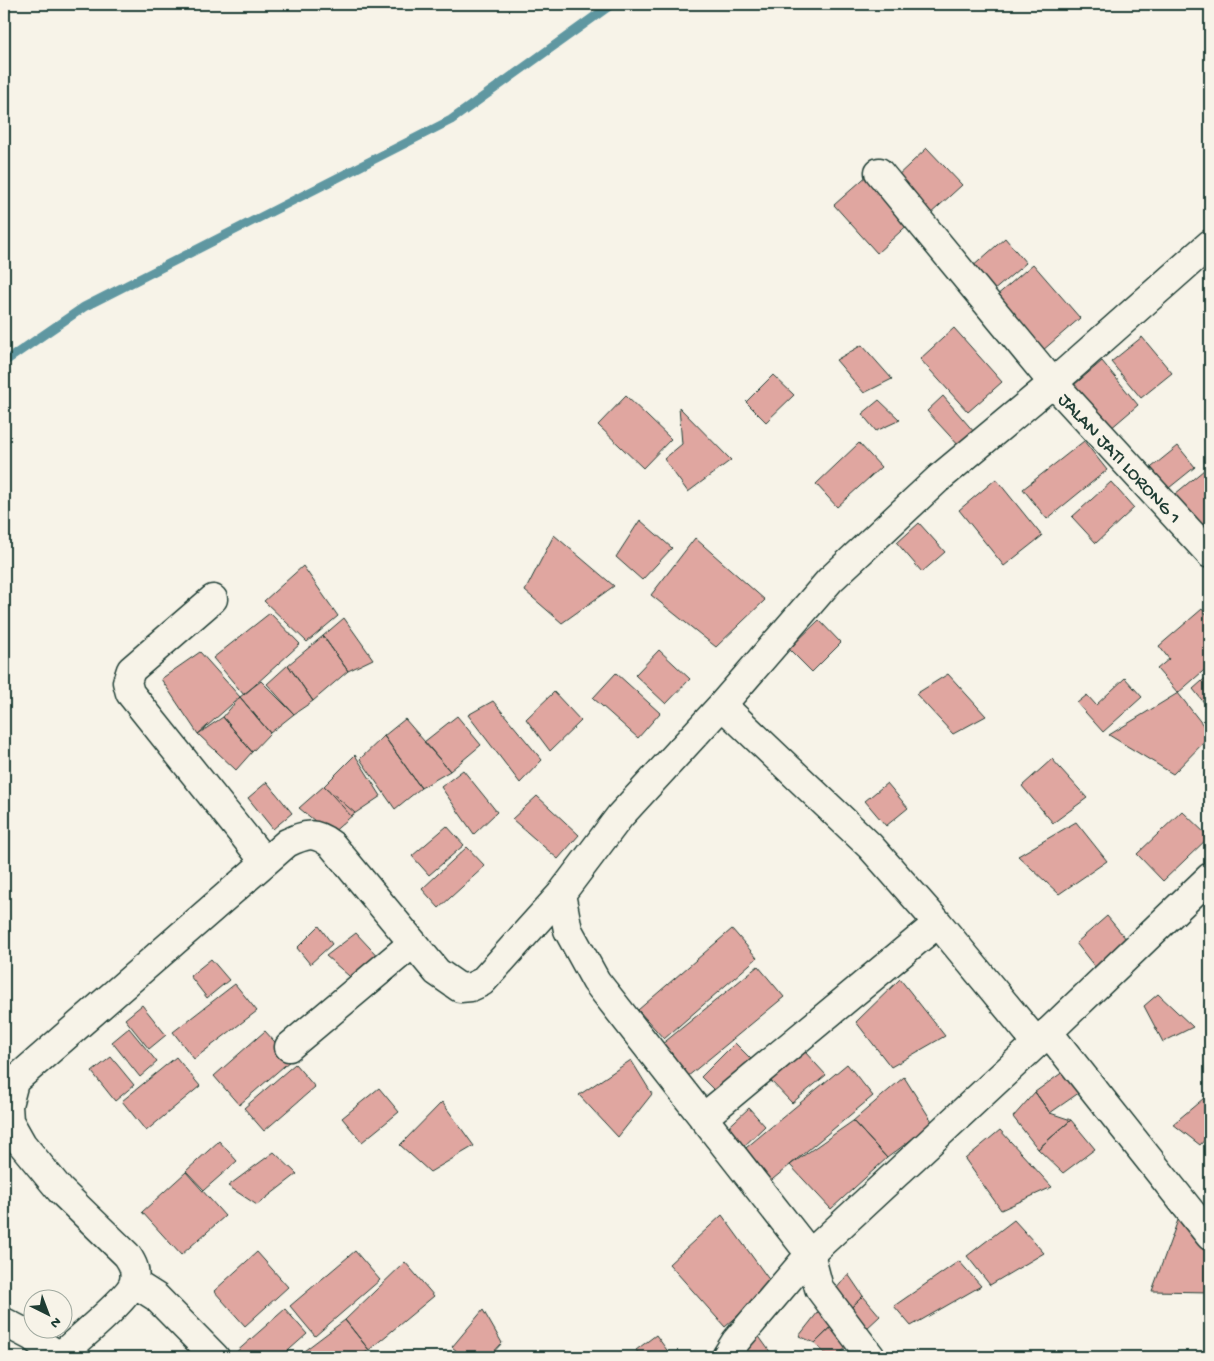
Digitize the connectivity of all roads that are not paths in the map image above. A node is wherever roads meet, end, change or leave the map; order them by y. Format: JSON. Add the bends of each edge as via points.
{"nodes":[{"id":1,"x":879,"y":172,"type":"dead end"},
{"id":2,"x":1210,"y":244,"type":"edge"},
{"id":3,"x":1053,"y":382,"type":"junction"},
{"id":4,"x":1210,"y":554,"type":"edge"},
{"id":5,"x":213,"y":599,"type":"dead end"},
{"id":6,"x":722,"y":705,"type":"junction"},
{"id":7,"x":265,"y":862,"type":"junction"},
{"id":8,"x":1210,"y":877,"type":"edge"},
{"id":9,"x":562,"y":894,"type":"junction"},
{"id":10,"x":938,"y":923,"type":"junction"},
{"id":11,"x":413,"y":943,"type":"junction"},
{"id":12,"x":1042,"y":1038,"type":"junction"},
{"id":13,"x":288,"y":1048,"type":"dead end"},
{"id":14,"x":9,"y":1086,"type":"edge"},
{"id":15,"x":703,"y":1118,"type":"junction"},
{"id":16,"x":1210,"y":1236,"type":"edge"},
{"id":17,"x":810,"y":1254,"type":"junction"},
{"id":18,"x":134,"y":1282,"type":"junction"},
{"id":19,"x":4,"y":1322,"type":"edge"},
{"id":20,"x":60,"y":1357,"type":"edge"},
{"id":21,"x":215,"y":1357,"type":"edge"},
{"id":22,"x":726,"y":1357,"type":"edge"},
{"id":23,"x":871,"y":1357,"type":"edge"}],
"edges":[{"from":1,"to":3,"type":"street"},
{"from":2,"to":3,"type":"street","name":"JALAN JATI LORONG 1"},
{"from":3,"to":4,"type":"street","name":"JALAN JATI LORONG 1"},
{"from":3,"to":6,"type":"street","via":[[938,479],[830,580]]},
{"from":5,"to":7,"type":"street","via":[[131,670],[127,682],[130,693]]},
{"from":6,"to":9,"type":"street","via":[[620,816]]},
{"from":6,"to":10,"type":"street","via":[[870,846]]},
{"from":7,"to":11,"type":"street","via":[[287,843],[300,837],[308,834],[322,837]]},
{"from":7,"to":14,"type":"street"},
{"from":8,"to":12,"type":"street"},
{"from":9,"to":11,"type":"street","via":[[482,982],[471,987],[460,988],[437,972]]},
{"from":9,"to":15,"type":"street","via":[[568,930],[596,981]]},
{"from":10,"to":12,"type":"street"},
{"from":10,"to":15,"type":"street"},
{"from":11,"to":13,"type":"street"},
{"from":12,"to":16,"type":"street"},
{"from":12,"to":17,"type":"street"},
{"from":14,"to":18,"type":"street","via":[[9,1121],[22,1144],[60,1190],[127,1255],[135,1267]]},
{"from":15,"to":17,"type":"street"},
{"from":17,"to":22,"type":"street"},
{"from":17,"to":23,"type":"street","via":[[819,1288]]},
{"from":18,"to":20,"type":"street","via":[[124,1297]]},
{"from":18,"to":21,"type":"street","via":[[156,1296]]},
{"from":19,"to":20,"type":"street"}]}
